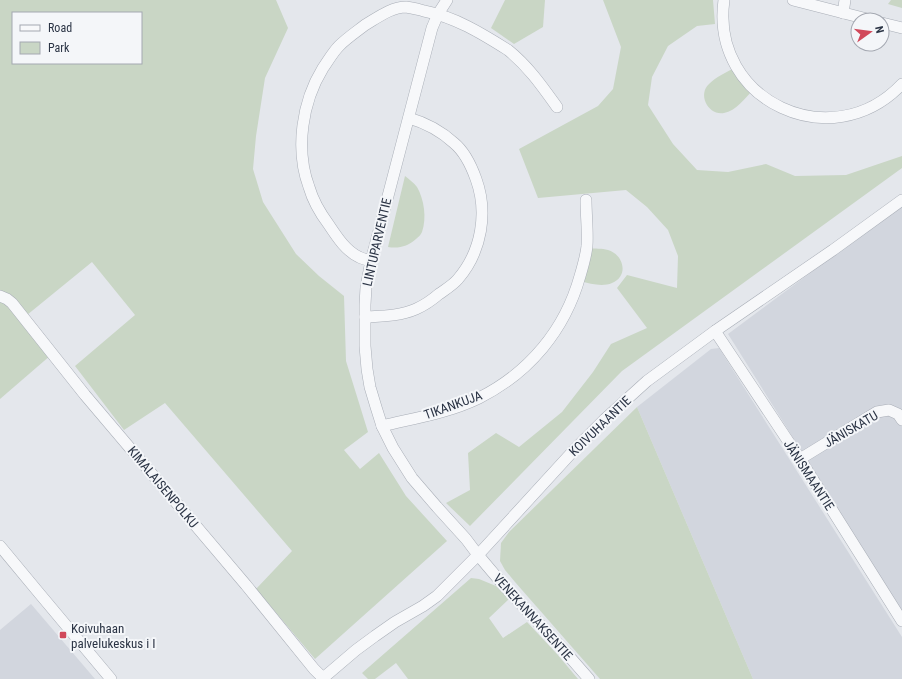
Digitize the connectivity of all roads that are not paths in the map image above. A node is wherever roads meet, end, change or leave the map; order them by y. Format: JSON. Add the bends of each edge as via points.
{"nodes":[{"id":1,"x":447,"y":0,"type":"edge"},
{"id":2,"x":724,"y":0,"type":"edge"},
{"id":3,"x":793,"y":0,"type":"edge"},
{"id":4,"x":845,"y":0,"type":"edge"},
{"id":5,"x":843,"y":13,"type":"junction"},
{"id":6,"x":438,"y":14,"type":"junction"},
{"id":7,"x":850,"y":15,"type":"edge"},
{"id":8,"x":890,"y":25,"type":"edge"},
{"id":9,"x":902,"y":28,"type":"edge"},
{"id":10,"x":902,"y":84,"type":"edge"},
{"id":11,"x":557,"y":107,"type":"dead end"},
{"id":12,"x":409,"y":118,"type":"junction"},
{"id":13,"x":586,"y":200,"type":"dead end"},
{"id":14,"x":902,"y":200,"type":"edge"},
{"id":15,"x":371,"y":261,"type":"junction"},
{"id":16,"x":0,"y":296,"type":"edge"},
{"id":17,"x":365,"y":317,"type":"junction"},
{"id":18,"x":715,"y":331,"type":"junction"},
{"id":19,"x":902,"y":420,"type":"edge"},
{"id":20,"x":382,"y":426,"type":"junction"},
{"id":21,"x":800,"y":459,"type":"junction"},
{"id":22,"x":0,"y":546,"type":"edge"},
{"id":23,"x":478,"y":555,"type":"junction"},
{"id":24,"x":902,"y":621,"type":"edge"},
{"id":25,"x":111,"y":679,"type":"edge"},
{"id":26,"x":323,"y":679,"type":"edge"},
{"id":27,"x":589,"y":679,"type":"edge"}],
"edges":[{"from":1,"to":6,"type":"street","name":"LINTUPARVENTIE"},
{"from":2,"to":10,"type":"street","via":[[725,36],[734,62],[755,90],[781,108],[820,118],[846,115],[872,107]]},
{"from":3,"to":5,"type":"street"},
{"from":4,"to":5,"type":"street"},
{"from":5,"to":7,"type":"street"},
{"from":6,"to":11,"type":"street","via":[[473,28],[508,50],[532,73]]},
{"from":6,"to":12,"type":"street","name":"LINTUPARVENTIE","via":[[432,28]]},
{"from":6,"to":15,"type":"street","via":[[408,7],[387,12],[377,18],[337,47],[316,79],[309,96],[304,116],[302,155],[309,188],[341,242],[348,250]]},
{"from":8,"to":9,"type":"street"},
{"from":12,"to":15,"type":"street","name":"LINTUPARVENTIE"},
{"from":12,"to":17,"type":"street","via":[[442,132],[465,156],[479,187],[482,213],[479,240],[458,279],[425,305],[397,315]]},
{"from":13,"to":20,"type":"street","name":"TIKANKUJA","via":[[587,246],[578,284],[563,318],[542,349],[512,377],[478,398],[442,412]]},
{"from":14,"to":18,"type":"street","name":"KOIVUHAANTIE"},
{"from":15,"to":17,"type":"street","name":"LINTUPARVENTIE","via":[[366,287]]},
{"from":16,"to":26,"type":"street","name":"KIMALAISENPOLKU","via":[[12,303],[85,395]]},
{"from":17,"to":20,"type":"street","name":"LINTUPARVENTIE","via":[[369,381]]},
{"from":18,"to":21,"type":"street","name":"JÄNISMAANTIE"},
{"from":18,"to":23,"type":"street","name":"KOIVUHAANTIE","via":[[647,381],[605,419]]},
{"from":19,"to":21,"type":"street","name":"JÄNISKATU","via":[[894,411],[877,412]]},
{"from":20,"to":23,"type":"street","name":"LINTUPARVENTIE","via":[[412,478]]},
{"from":21,"to":24,"type":"street","name":"JÄNISMAANTIE"},
{"from":22,"to":25,"type":"street"},
{"from":23,"to":26,"type":"street","name":"KOIVUHAANTIE","via":[[437,596],[374,636]]},
{"from":23,"to":27,"type":"street","name":"VENEKANNAKSENTIE"}]}
